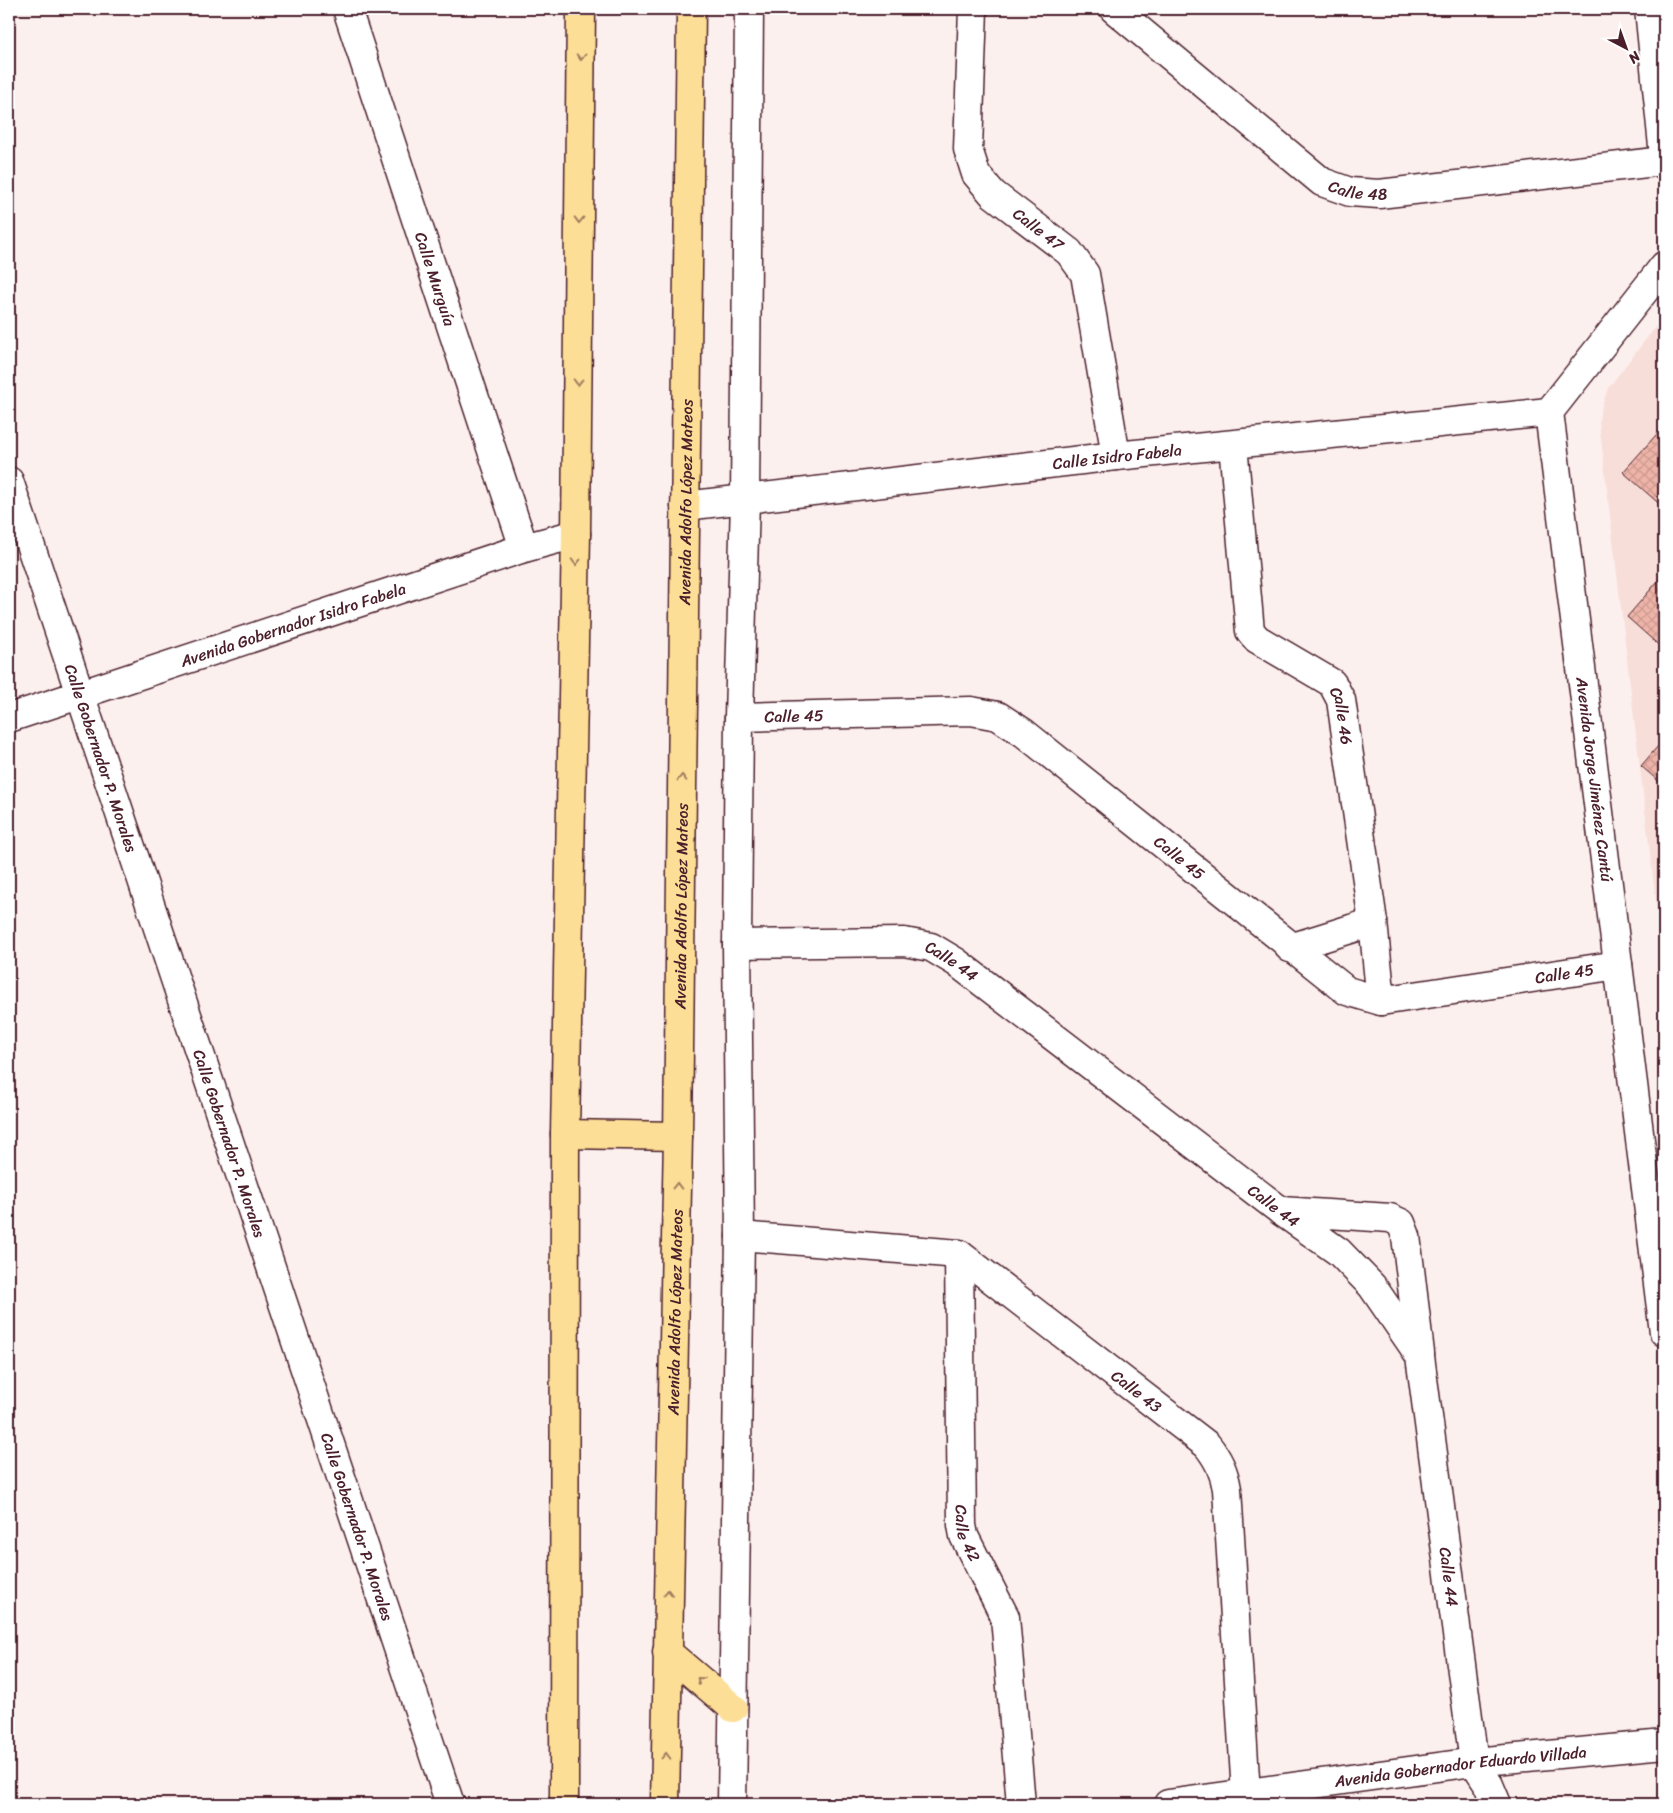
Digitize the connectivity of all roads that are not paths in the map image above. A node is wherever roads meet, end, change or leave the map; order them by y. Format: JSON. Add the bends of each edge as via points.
{"nodes":[{"id":1,"x":346,"y":9,"type":"edge"},
{"id":2,"x":582,"y":9,"type":"edge"},
{"id":3,"x":692,"y":9,"type":"edge"},
{"id":4,"x":749,"y":9,"type":"edge"},
{"id":5,"x":973,"y":9,"type":"edge"},
{"id":6,"x":1114,"y":9,"type":"edge"},
{"id":7,"x":1648,"y":9,"type":"edge"},
{"id":8,"x":1662,"y":129,"type":"edge"},
{"id":9,"x":1664,"y":156,"type":"edge"},
{"id":10,"x":1664,"y":161,"type":"edge"},
{"id":11,"x":1664,"y":266,"type":"edge"},
{"id":12,"x":1549,"y":412,"type":"junction"},
{"id":13,"x":1233,"y":445,"type":"junction"},
{"id":14,"x":1116,"y":456,"type":"junction"},
{"id":15,"x":9,"y":481,"type":"edge"},
{"id":16,"x":745,"y":500,"type":"junction"},
{"id":17,"x":685,"y":506,"type":"junction"},
{"id":18,"x":576,"y":534,"type":"junction"},
{"id":19,"x":524,"y":548,"type":"junction"},
{"id":20,"x":78,"y":694,"type":"junction"},
{"id":21,"x":9,"y":718,"type":"edge"},
{"id":22,"x":739,"y":718,"type":"junction"},
{"id":23,"x":1372,"y":922,"type":"junction"},
{"id":24,"x":737,"y":944,"type":"junction"},
{"id":25,"x":1290,"y":948,"type":"junction"},
{"id":26,"x":1618,"y":965,"type":"junction"},
{"id":27,"x":1381,"y":1001,"type":"junction"},
{"id":28,"x":565,"y":1134,"type":"junction"},
{"id":29,"x":678,"y":1136,"type":"junction"},
{"id":30,"x":1281,"y":1210,"type":"junction"},
{"id":31,"x":740,"y":1236,"type":"junction"},
{"id":32,"x":959,"y":1254,"type":"junction"},
{"id":33,"x":1664,"y":1332,"type":"edge"},
{"id":34,"x":1420,"y":1356,"type":"junction"},
{"id":35,"x":667,"y":1652,"type":"junction"},
{"id":36,"x":733,"y":1708,"type":"junction"},
{"id":37,"x":1664,"y":1744,"type":"edge"},
{"id":38,"x":1474,"y":1762,"type":"junction"},
{"id":39,"x":1246,"y":1794,"type":"junction"},
{"id":40,"x":450,"y":1804,"type":"edge"},
{"id":41,"x":564,"y":1804,"type":"edge"},
{"id":42,"x":665,"y":1804,"type":"edge"},
{"id":43,"x":732,"y":1804,"type":"edge"},
{"id":44,"x":1021,"y":1804,"type":"edge"},
{"id":45,"x":1172,"y":1804,"type":"edge"},
{"id":46,"x":1497,"y":1804,"type":"edge"}],
"edges":[{"from":1,"to":19,"type":"street","name":"Calle Murguía"},
{"from":2,"to":18,"type":"main road","one_way":true},
{"from":3,"to":17,"type":"main road","name":"Avenida Adolfo López Mateos"},
{"from":4,"to":16,"type":"street"},
{"from":5,"to":14,"type":"street","name":"Calle 47","via":[[968,149],[976,174],[992,194],[1069,252],[1085,274]]},
{"from":6,"to":10,"type":"street","name":"Calle 48","via":[[1322,182],[1350,192],[1379,194]]},
{"from":7,"to":8,"type":"street"},
{"from":8,"to":9,"type":"street"},
{"from":11,"to":12,"type":"street"},
{"from":12,"to":13,"type":"street","name":"Calle Isidro Fabela"},
{"from":12,"to":26,"type":"street","name":"Avenida Jorge Jiménez Cantú"},
{"from":13,"to":14,"type":"street","name":"Calle Isidro Fabela"},
{"from":13,"to":23,"type":"street","name":"Calle 46","via":[[1250,630],[1257,639],[1332,683],[1339,694]]},
{"from":14,"to":16,"type":"street","name":"Calle Isidro Fabela"},
{"from":15,"to":20,"type":"street","name":"Calle Gobernador P. Morales"},
{"from":16,"to":17,"type":"street","name":"Calle Isidro Fabela"},
{"from":16,"to":22,"type":"street"},
{"from":29,"to":17,"type":"main road","name":"Avenida Adolfo López Mateos","one_way":true},
{"from":18,"to":19,"type":"street","name":"Avenida Gobernador Isidro Fabela"},
{"from":18,"to":28,"type":"main road","one_way":true},
{"from":19,"to":20,"type":"street","name":"Avenida Gobernador Isidro Fabela"},
{"from":20,"to":21,"type":"street","name":"Avenida Gobernador Isidro Fabela"},
{"from":20,"to":40,"type":"street","name":"Calle Gobernador P. Morales"},
{"from":22,"to":24,"type":"street"},
{"from":22,"to":25,"type":"street","name":"Calle 45","via":[[971,711],[998,716],[1024,733]]},
{"from":23,"to":25,"type":"street"},
{"from":23,"to":27,"type":"street","name":"Calle 46"},
{"from":24,"to":30,"type":"street","name":"Calle 44","via":[[904,942],[931,947],[956,962]]},
{"from":24,"to":31,"type":"street"},
{"from":25,"to":27,"type":"street","name":"Calle 45","via":[[1347,991]]},
{"from":26,"to":27,"type":"street","name":"Calle 45"},
{"from":26,"to":33,"type":"street","name":"Avenida Jorge Jiménez Cantú"},
{"from":28,"to":29,"type":"main road"},
{"from":28,"to":41,"type":"main road"},
{"from":35,"to":29,"type":"main road","name":"Avenida Adolfo López Mateos","one_way":true},
{"from":30,"to":34,"type":"street","name":"Calle 44","via":[[1340,1252],[1372,1286]]},
{"from":30,"to":34,"type":"street","via":[[1390,1218],[1401,1223],[1406,1236]]},
{"from":31,"to":32,"type":"street"},
{"from":31,"to":36,"type":"street"},
{"from":32,"to":39,"type":"street","name":"Calle 43","via":[[1195,1435],[1218,1459],[1227,1489]]},
{"from":32,"to":44,"type":"street","name":"Calle 42","via":[[962,1524],[964,1536],[1004,1613]]},
{"from":34,"to":38,"type":"street","name":"Calle 44"},
{"from":36,"to":35,"type":"main road","one_way":true},
{"from":42,"to":35,"type":"main road","name":"Avenida Adolfo López Mateos","one_way":true},
{"from":36,"to":43,"type":"street"},
{"from":37,"to":38,"type":"street","name":"Avenida Gobernador Eduardo Villada"},
{"from":38,"to":39,"type":"street","name":"Avenida Gobernador Eduardo Villada"},
{"from":38,"to":46,"type":"street"},
{"from":39,"to":45,"type":"street","name":"Avenida Gobernador Eduardo Villada"}]}
